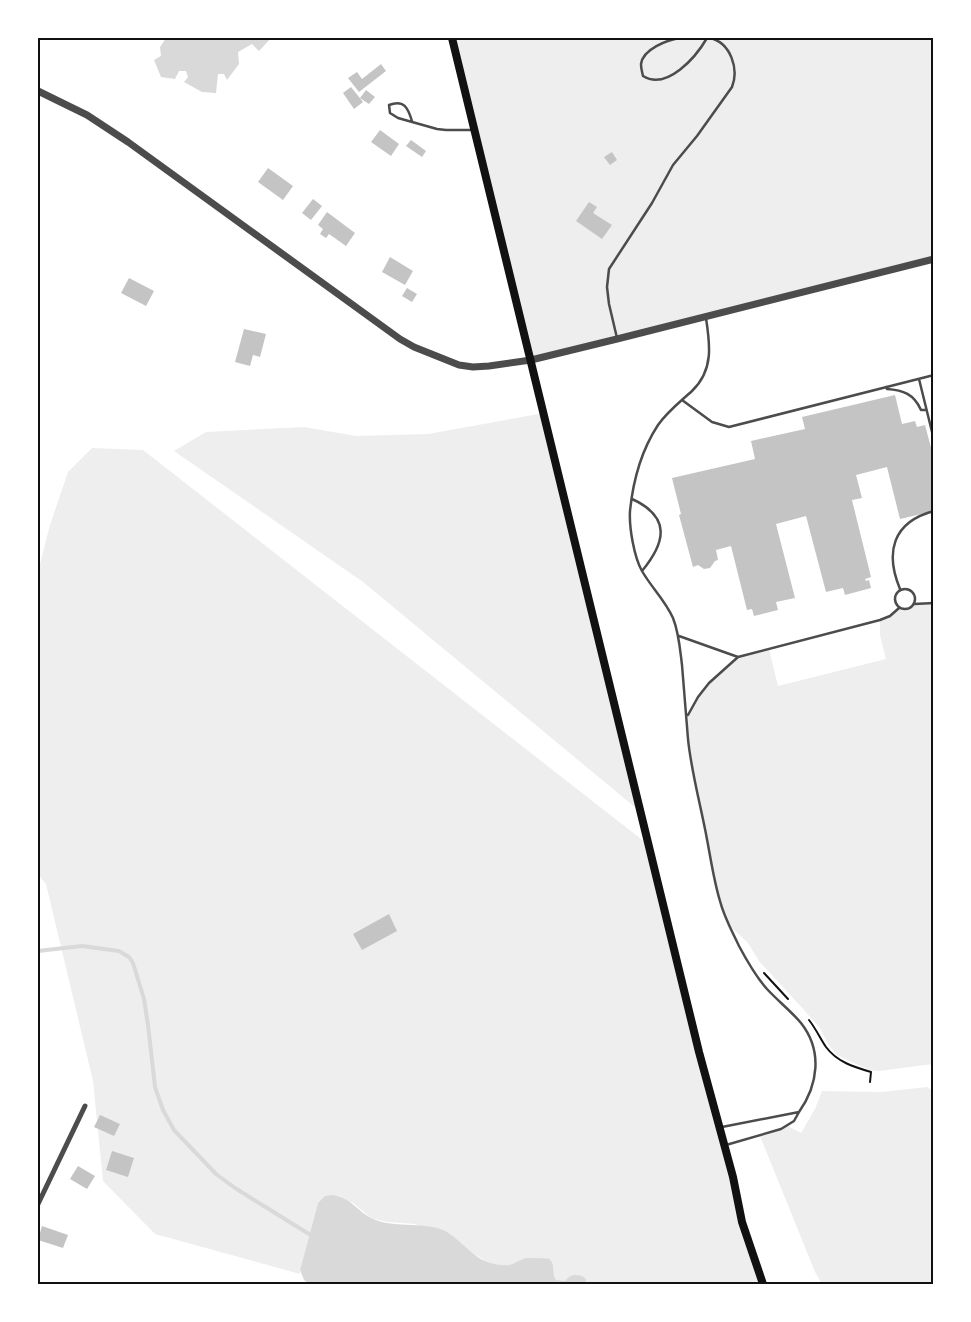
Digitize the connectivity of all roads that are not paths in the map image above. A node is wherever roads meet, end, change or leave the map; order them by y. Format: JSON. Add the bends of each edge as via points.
{"nodes":[{"id":1,"x":452,"y":38,"type":"edge"},
{"id":2,"x":680,"y":38,"type":"edge"},
{"id":3,"x":708,"y":38,"type":"edge"},
{"id":4,"x":38,"y":91,"type":"edge"},
{"id":5,"x":412,"y":120,"type":"junction"},
{"id":6,"x":475,"y":130,"type":"junction"},
{"id":7,"x":934,"y":259,"type":"edge"},
{"id":8,"x":706,"y":318,"type":"junction"},
{"id":9,"x":617,"y":339,"type":"junction"},
{"id":10,"x":531,"y":360,"type":"junction"},
{"id":11,"x":934,"y":375,"type":"edge"},
{"id":12,"x":919,"y":379,"type":"junction"},
{"id":13,"x":886,"y":387,"type":"junction"},
{"id":14,"x":682,"y":400,"type":"junction"},
{"id":15,"x":926,"y":410,"type":"junction"},
{"id":16,"x":934,"y":440,"type":"edge"},
{"id":17,"x":632,"y":499,"type":"junction"},
{"id":18,"x":934,"y":511,"type":"edge"},
{"id":19,"x":642,"y":571,"type":"junction"},
{"id":20,"x":900,"y":589,"type":"junction"},
{"id":21,"x":934,"y":603,"type":"edge"},
{"id":22,"x":914,"y":604,"type":"junction"},
{"id":23,"x":899,"y":608,"type":"junction"},
{"id":24,"x":679,"y":636,"type":"junction"},
{"id":25,"x":738,"y":657,"type":"junction"},
{"id":26,"x":687,"y":716,"type":"junction"},
{"id":27,"x":85,"y":1106,"type":"dead end"},
{"id":28,"x":799,"y":1112,"type":"junction"},
{"id":29,"x":719,"y":1127,"type":"junction"},
{"id":30,"x":724,"y":1145,"type":"junction"},
{"id":31,"x":38,"y":1204,"type":"edge"},
{"id":32,"x":764,"y":1284,"type":"edge"}],
"edges":[{"from":1,"to":6,"type":"main road"},
{"from":2,"to":3,"type":"lane","via":[[651,49],[645,55],[641,64],[643,76],[650,80],[670,76],[684,67]]},
{"from":3,"to":9,"type":"lane","via":[[714,38],[726,48],[733,60],[736,79],[673,165],[609,269],[607,287]]},
{"from":4,"to":10,"type":"street","via":[[87,115],[128,142],[377,324],[414,347],[459,365],[473,367]]},
{"from":5,"to":5,"type":"lane","via":[[392,115],[389,105],[404,104]]},
{"from":5,"to":6,"type":"lane","via":[[441,130]]},
{"from":6,"to":10,"type":"main road"},
{"from":7,"to":8,"type":"street"},
{"from":8,"to":9,"type":"street"},
{"from":8,"to":14,"type":"lane","via":[[710,344],[708,365],[700,382]]},
{"from":9,"to":10,"type":"street"},
{"from":10,"to":29,"type":"main road"},
{"from":11,"to":12,"type":"lane"},
{"from":12,"to":13,"type":"lane"},
{"from":12,"to":15,"type":"lane"},
{"from":13,"to":14,"type":"lane","via":[[729,427],[712,422]]},
{"from":13,"to":15,"type":"lane","via":[[913,396],[921,410]]},
{"from":14,"to":17,"type":"lane","via":[[659,424],[648,444],[635,478]]},
{"from":15,"to":16,"type":"lane"},
{"from":17,"to":19,"type":"lane","via":[[630,515],[636,555]]},
{"from":17,"to":19,"type":"lane","via":[[653,511],[660,526],[658,548]]},
{"from":18,"to":20,"type":"lane","via":[[910,522],[894,544],[892,561]]},
{"from":19,"to":24,"type":"lane","via":[[673,618]]},
{"from":20,"to":22,"type":"lane","via":[[913,592]]},
{"from":20,"to":23,"type":"lane","via":[[894,600]]},
{"from":21,"to":22,"type":"lane"},
{"from":22,"to":23,"type":"lane","via":[[908,609]]},
{"from":23,"to":25,"type":"lane","via":[[880,620]]},
{"from":24,"to":25,"type":"lane"},
{"from":24,"to":26,"type":"lane"},
{"from":25,"to":26,"type":"lane","via":[[709,683]]},
{"from":26,"to":28,"type":"lane","via":[[695,781],[720,901],[729,925],[751,967],[770,992],[802,1024],[815,1053],[815,1079]]},
{"from":27,"to":31,"type":"street"},
{"from":28,"to":29,"type":"lane"},
{"from":28,"to":30,"type":"lane","via":[[794,1121],[781,1129]]},
{"from":29,"to":30,"type":"main road"},
{"from":30,"to":32,"type":"main road","via":[[742,1222]]}]}
